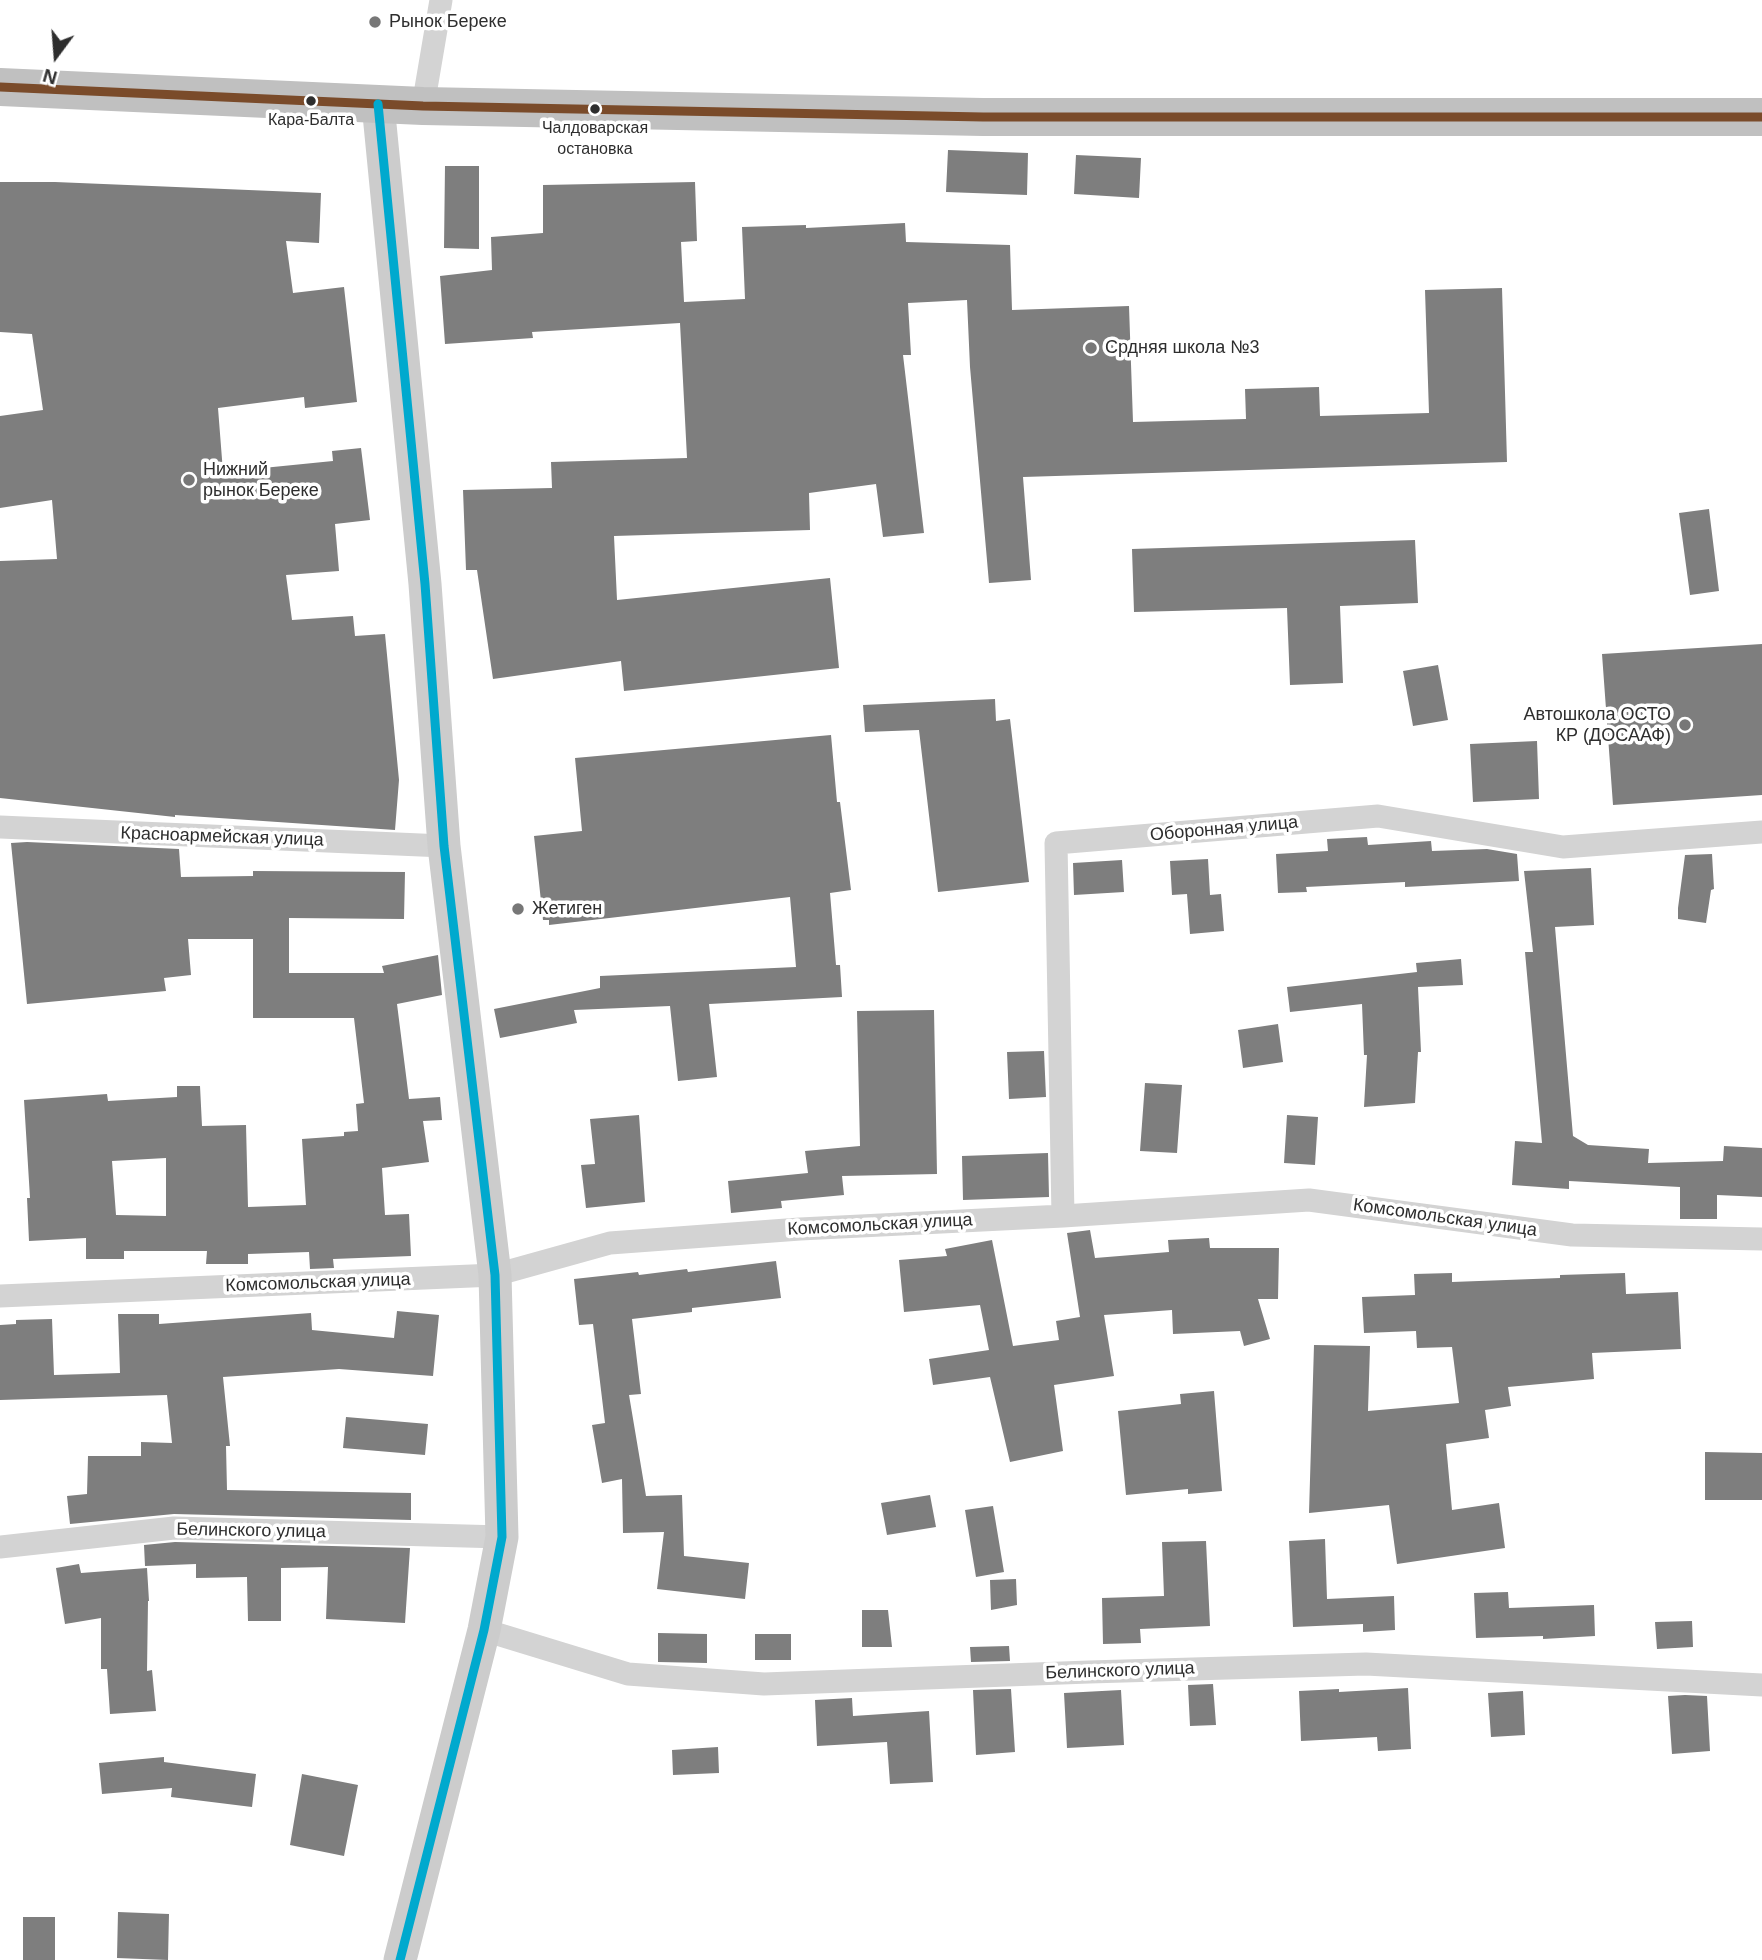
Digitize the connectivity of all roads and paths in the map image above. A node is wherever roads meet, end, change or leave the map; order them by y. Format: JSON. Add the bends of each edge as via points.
{"nodes":[{"id":1,"x":440,"y":4,"type":"edge"},
{"id":2,"x":0,"y":88,"type":"edge"},
{"id":3,"x":378,"y":104,"type":"junction"},
{"id":4,"x":423,"y":106,"type":"junction"},
{"id":5,"x":1762,"y":117,"type":"edge"},
{"id":6,"x":0,"y":827,"type":"edge"},
{"id":7,"x":1762,"y":832,"type":"edge"},
{"id":8,"x":444,"y":846,"type":"junction"},
{"id":9,"x":1063,"y":1216,"type":"junction"},
{"id":10,"x":1762,"y":1239,"type":"edge"},
{"id":11,"x":495,"y":1275,"type":"junction"},
{"id":12,"x":0,"y":1296,"type":"edge"},
{"id":13,"x":502,"y":1537,"type":"junction"},
{"id":14,"x":0,"y":1547,"type":"edge"},
{"id":15,"x":485,"y":1630,"type":"junction"},
{"id":16,"x":1762,"y":1685,"type":"edge"},
{"id":17,"x":400,"y":1960,"type":"edge"}],
"edges":[{"from":1,"to":4,"type":"street"},
{"from":2,"to":3,"type":"highway"},
{"from":3,"to":4,"type":"highway"},
{"from":3,"to":8,"type":"street","via":[[425,584]]},
{"from":4,"to":5,"type":"highway","via":[[997,117]]},
{"from":6,"to":8,"type":"street","name":"Красноармейская улица"},
{"from":7,"to":9,"type":"street","name":"Оборонная улица","via":[[1563,847],[1378,816],[1056,843]]},
{"from":8,"to":11,"type":"street"},
{"from":9,"to":10,"type":"street","name":"Комсомольская улица","via":[[1309,1199],[1572,1235]]},
{"from":9,"to":11,"type":"street","name":"Комсомольская улица","via":[[610,1243]]},
{"from":11,"to":12,"type":"street","name":"Комсомольская улица"},
{"from":11,"to":13,"type":"street"},
{"from":13,"to":14,"type":"street","name":"Белинского улица","via":[[174,1528]]},
{"from":13,"to":15,"type":"street"},
{"from":15,"to":16,"type":"street","name":"Белинского улица","via":[[628,1674],[764,1684],[1366,1664]]},
{"from":15,"to":17,"type":"street"}]}
